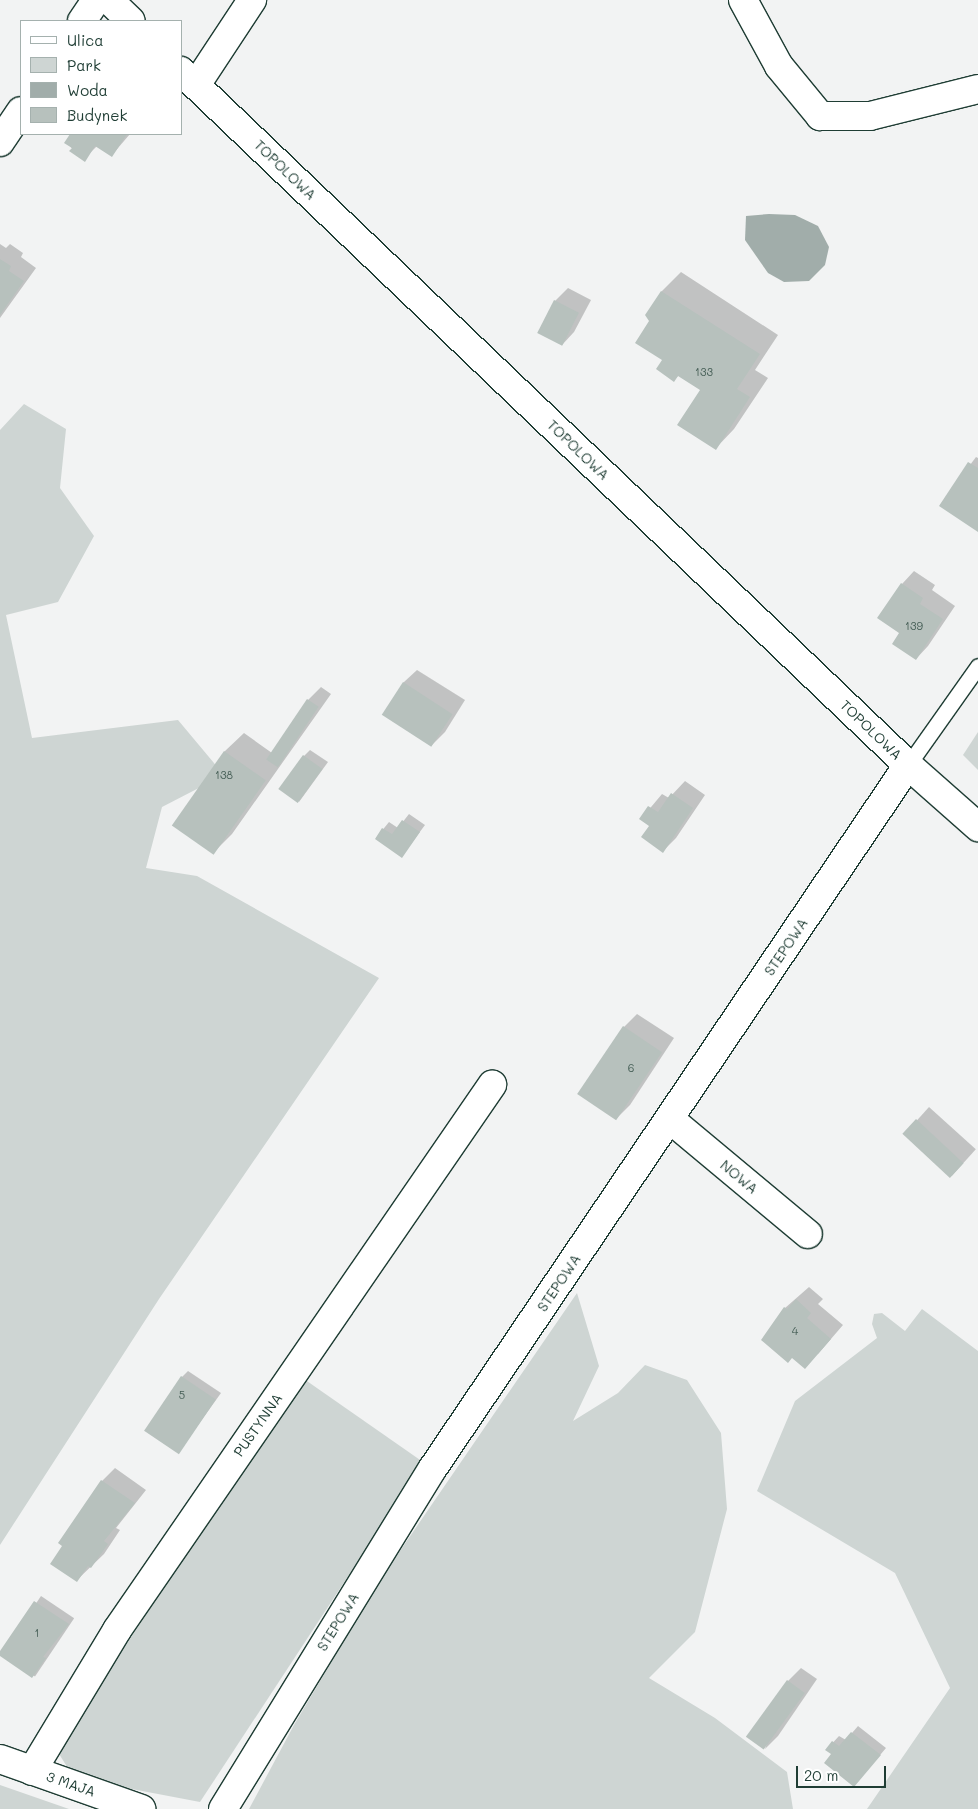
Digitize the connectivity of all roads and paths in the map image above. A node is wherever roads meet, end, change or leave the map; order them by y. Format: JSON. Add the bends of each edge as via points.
{"nodes":[{"id":1,"x":96,"y":0,"type":"edge"},
{"id":2,"x":109,"y":0,"type":"edge"},
{"id":3,"x":252,"y":0,"type":"edge"},
{"id":4,"x":742,"y":0,"type":"edge"},
{"id":5,"x":83,"y":20,"type":"edge"},
{"id":6,"x":130,"y":20,"type":"edge"},
{"id":7,"x":189,"y":78,"type":"edge"},
{"id":8,"x":978,"y":89,"type":"edge"},
{"id":9,"x":20,"y":112,"type":"edge"},
{"id":10,"x":0,"y":142,"type":"edge"},
{"id":11,"x":978,"y":666,"type":"edge"},
{"id":12,"x":908,"y":765,"type":"junction"},
{"id":13,"x":978,"y":827,"type":"edge"},
{"id":14,"x":492,"y":1085,"type":"dead end"},
{"id":15,"x":671,"y":1120,"type":"junction"},
{"id":16,"x":808,"y":1234,"type":"dead end"},
{"id":17,"x":0,"y":1760,"type":"edge"},
{"id":18,"x":32,"y":1771,"type":"junction"},
{"id":19,"x":142,"y":1809,"type":"edge"},
{"id":20,"x":223,"y":1809,"type":"edge"}],
"edges":[{"from":1,"to":5,"type":"street"},
{"from":2,"to":6,"type":"street"},
{"from":3,"to":7,"type":"street"},
{"from":4,"to":8,"type":"street","via":[[779,66],[820,116],[870,116]]},
{"from":7,"to":12,"type":"street","name":"TOPOLOWA"},
{"from":9,"to":10,"type":"street"},
{"from":11,"to":12,"type":"lane"},
{"from":12,"to":13,"type":"street","name":"TOPOLOWA"},
{"from":12,"to":15,"type":"street","name":"STEPOWA"},
{"from":14,"to":18,"type":"street","name":"PUSTYNNA","via":[[117,1630]]},
{"from":15,"to":16,"type":"street","name":"NOWA"},
{"from":15,"to":20,"type":"street","name":"STEPOWA","via":[[433,1468]]},
{"from":17,"to":18,"type":"street","name":"3 MAJA"},
{"from":18,"to":19,"type":"street","name":"3 MAJA"}]}
